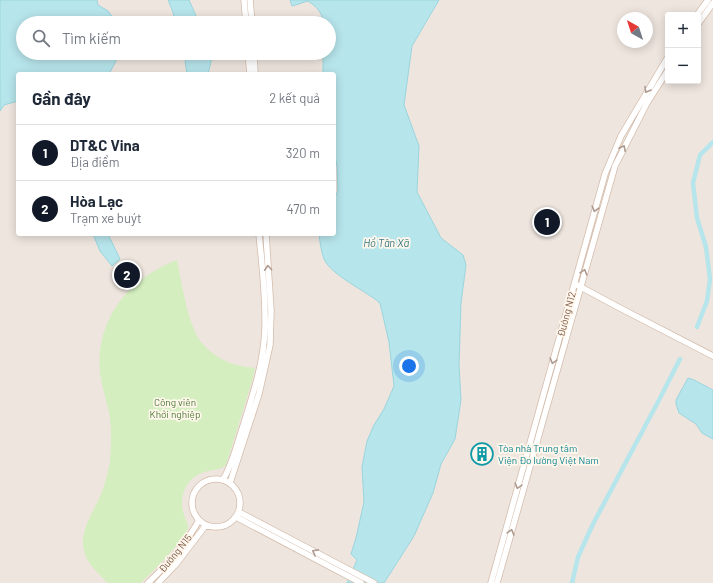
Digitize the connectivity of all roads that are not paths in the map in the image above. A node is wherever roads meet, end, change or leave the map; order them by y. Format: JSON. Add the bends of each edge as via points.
{"nodes":[{"id":1,"x":244,"y":0,"type":"edge"},
{"id":2,"x":250,"y":0,"type":"edge"},
{"id":3,"x":708,"y":0,"type":"edge"},
{"id":4,"x":713,"y":3,"type":"edge"},
{"id":5,"x":699,"y":12,"type":"edge"},
{"id":6,"x":245,"y":16,"type":"edge"},
{"id":7,"x":251,"y":16,"type":"edge"},
{"id":8,"x":701,"y":20,"type":"edge"},
{"id":9,"x":249,"y":60,"type":"edge"},
{"id":10,"x":254,"y":60,"type":"edge"},
{"id":11,"x":665,"y":62,"type":"edge"},
{"id":12,"x":250,"y":72,"type":"edge"},
{"id":13,"x":255,"y":72,"type":"edge"},
{"id":14,"x":665,"y":75,"type":"edge"},
{"id":15,"x":261,"y":236,"type":"edge"},
{"id":16,"x":265,"y":236,"type":"edge"},
{"id":17,"x":263,"y":243,"type":"junction"},
{"id":18,"x":266,"y":285,"type":"junction"},
{"id":19,"x":577,"y":285,"type":"junction"},
{"id":20,"x":713,"y":356,"type":"edge"},
{"id":21,"x":224,"y":480,"type":"junction"},
{"id":22,"x":230,"y":483,"type":"junction"},
{"id":23,"x":237,"y":515,"type":"junction"},
{"id":24,"x":199,"y":520,"type":"junction"},
{"id":25,"x":206,"y":525,"type":"junction"},
{"id":26,"x":348,"y":573,"type":"junction"},
{"id":27,"x":148,"y":583,"type":"edge"},
{"id":28,"x":158,"y":583,"type":"edge"},
{"id":29,"x":361,"y":583,"type":"edge"},
{"id":30,"x":374,"y":583,"type":"edge"},
{"id":31,"x":491,"y":583,"type":"edge"},
{"id":32,"x":497,"y":583,"type":"edge"}],
"edges":[{"from":1,"to":6,"type":"street"},
{"from":2,"to":7,"type":"street"},
{"from":3,"to":5,"type":"street"},
{"from":4,"to":8,"type":"street"},
{"from":9,"to":12,"type":"street"},
{"from":10,"to":13,"type":"street"},
{"from":11,"to":19,"type":"street","name":"Đường N12","one_way":true,"via":[[625,130],[609,165]]},
{"from":19,"to":14,"type":"street","name":"Đường N12","one_way":true,"via":[[614,166]]},
{"from":15,"to":17,"type":"street"},
{"from":16,"to":17,"type":"street"},
{"from":17,"to":18,"type":"street"},
{"from":18,"to":21,"type":"street","via":[[265,329],[258,375],[232,463]]},
{"from":18,"to":22,"type":"street","via":[[271,311],[270,345],[265,370]]},
{"from":19,"to":20,"type":"street"},
{"from":19,"to":31,"type":"street","name":"Đường N12","one_way":true},
{"from":32,"to":19,"type":"street","name":"Đường N12","one_way":true},
{"from":21,"to":22,"type":"street"},
{"from":21,"to":24,"type":"street","via":[[208,480],[195,491],[192,508]]},
{"from":22,"to":23,"type":"street","via":[[239,495]]},
{"from":23,"to":25,"type":"street","via":[[224,526]]},
{"from":23,"to":26,"type":"street"},
{"from":24,"to":25,"type":"street"},
{"from":24,"to":27,"type":"street","name":"Đường N15","via":[[174,557]]},
{"from":25,"to":28,"type":"street","name":"Đường N15"},
{"from":26,"to":29,"type":"street"},
{"from":26,"to":30,"type":"street"}]}
